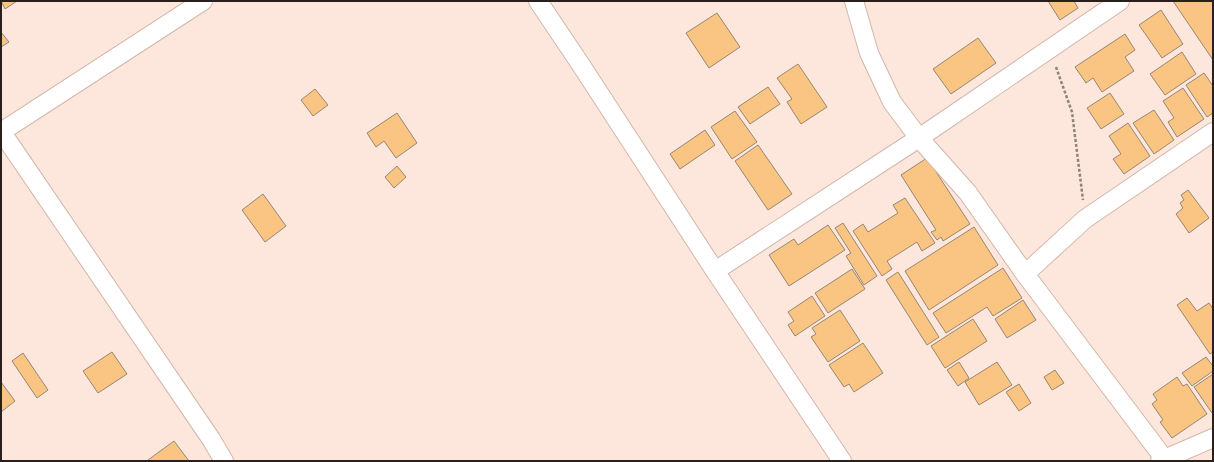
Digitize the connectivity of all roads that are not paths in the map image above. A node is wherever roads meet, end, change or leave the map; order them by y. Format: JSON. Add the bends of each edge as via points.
{"nodes":[{"id":1,"x":203,"y":1,"type":"edge"},
{"id":2,"x":538,"y":1,"type":"edge"},
{"id":3,"x":854,"y":1,"type":"edge"},
{"id":4,"x":1120,"y":1,"type":"edge"},
{"id":5,"x":1,"y":132,"type":"edge"},
{"id":6,"x":1213,"y":132,"type":"edge"},
{"id":7,"x":919,"y":138,"type":"junction"},
{"id":8,"x":715,"y":271,"type":"junction"},
{"id":9,"x":1025,"y":274,"type":"junction"},
{"id":10,"x":1213,"y":438,"type":"edge"},
{"id":11,"x":1163,"y":460,"type":"edge"},
{"id":12,"x":224,"y":461,"type":"edge"},
{"id":13,"x":842,"y":461,"type":"edge"}],
"edges":[{"from":1,"to":5,"type":"street"},
{"from":2,"to":8,"type":"street"},
{"from":3,"to":7,"type":"street","via":[[869,53],[892,102]]},
{"from":4,"to":7,"type":"street"},
{"from":5,"to":12,"type":"street"},
{"from":6,"to":9,"type":"street","via":[[1085,218]]},
{"from":7,"to":8,"type":"street"},
{"from":7,"to":9,"type":"street","via":[[968,193]]},
{"from":8,"to":13,"type":"street"},
{"from":9,"to":11,"type":"street"},
{"from":10,"to":11,"type":"street"}]}
